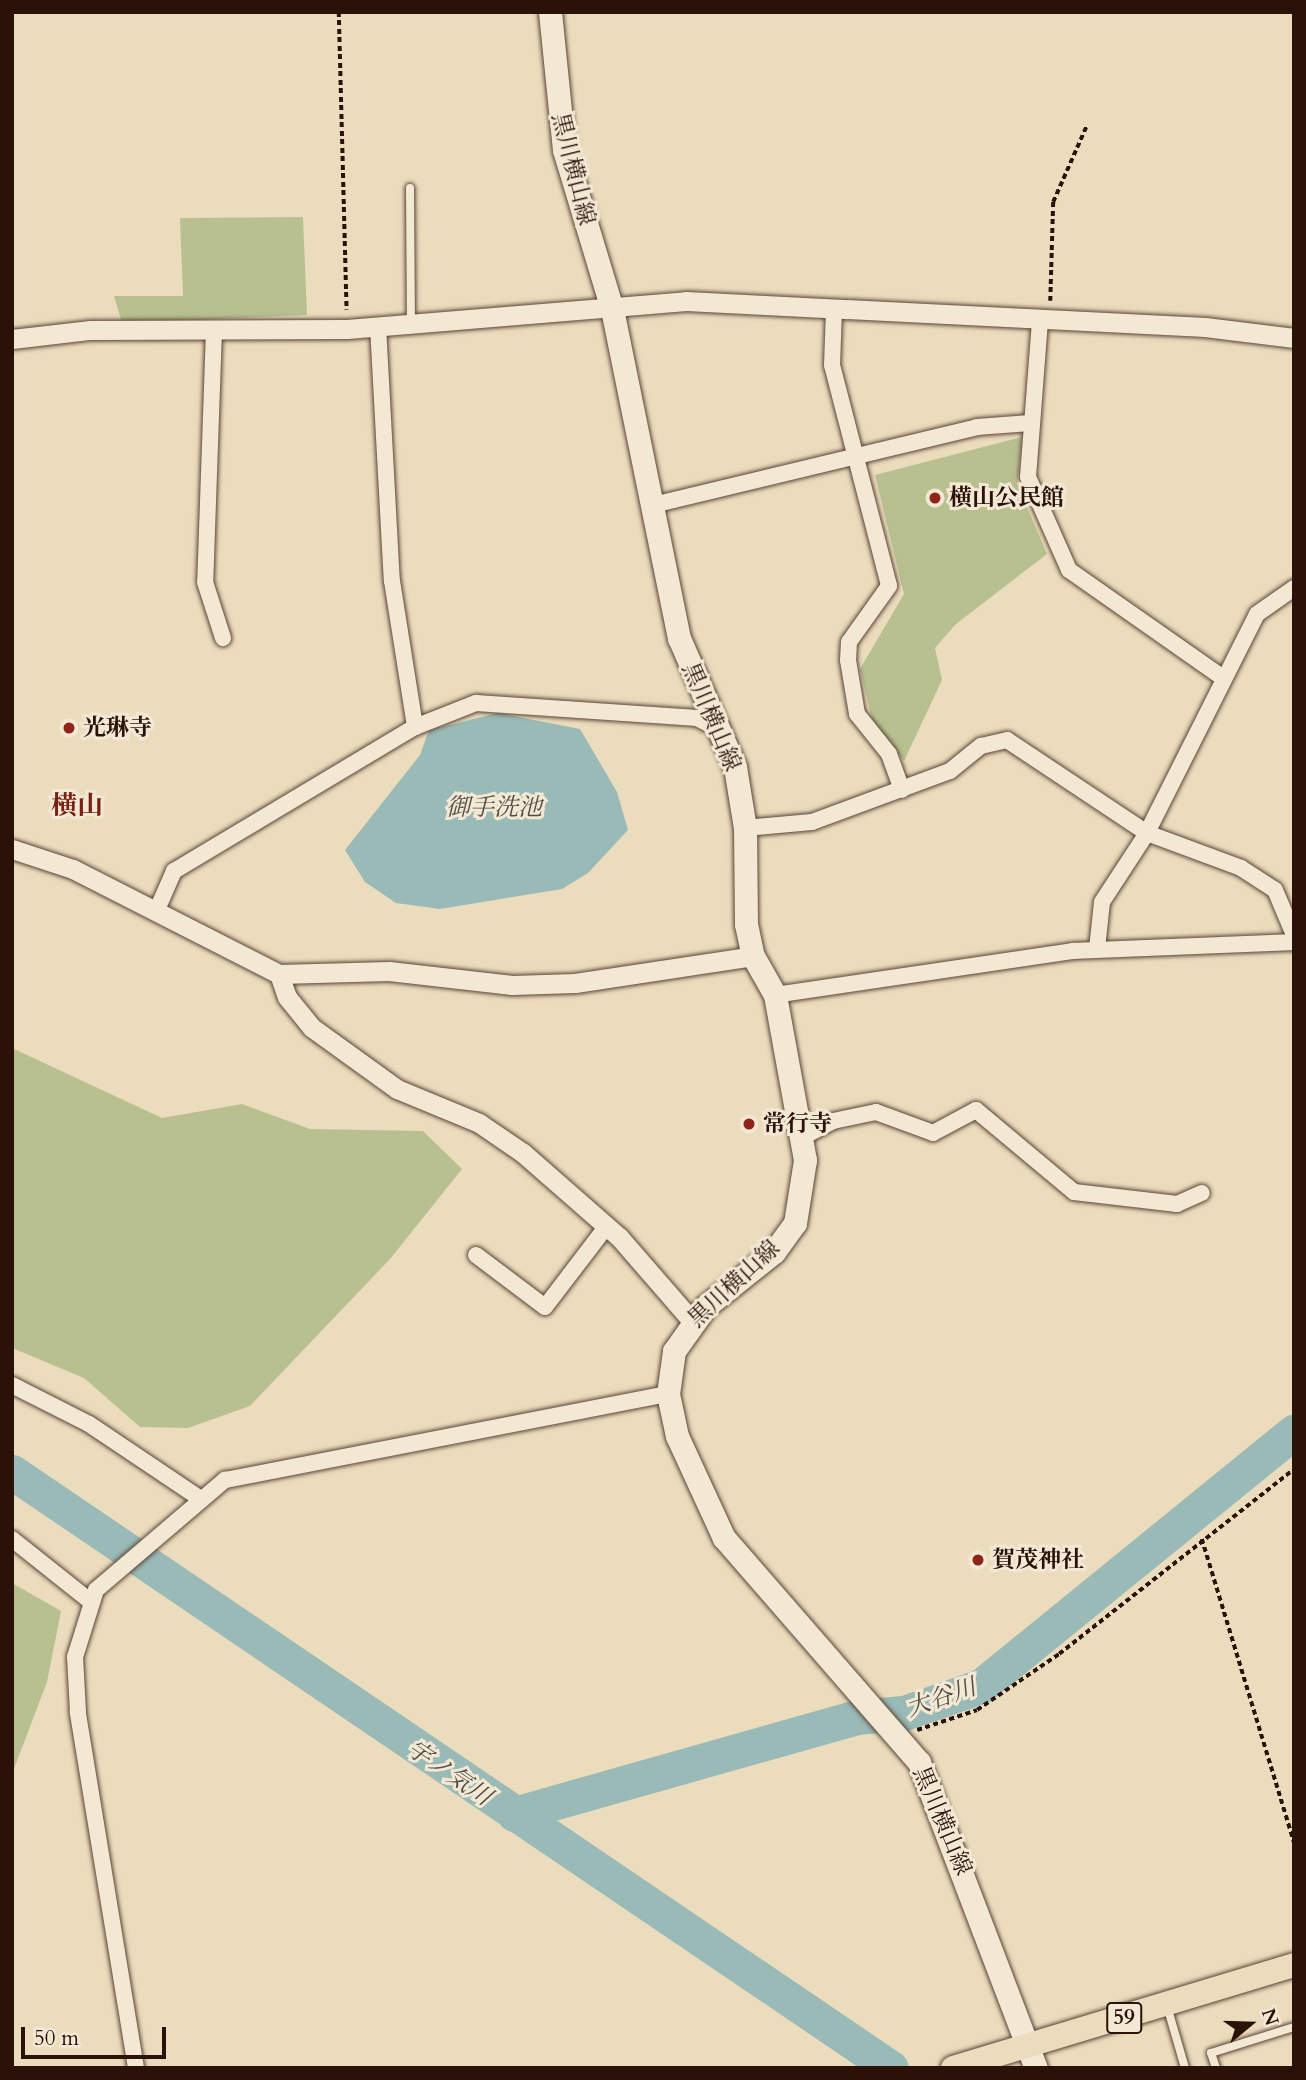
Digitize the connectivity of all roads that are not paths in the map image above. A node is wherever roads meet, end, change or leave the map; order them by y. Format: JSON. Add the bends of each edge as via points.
{"nodes":[{"id":1,"x":550,"y":12,"type":"edge"},
{"id":2,"x":410,"y":188,"type":"dead end"},
{"id":3,"x":612,"y":309,"type":"junction"},
{"id":4,"x":834,"y":309,"type":"junction"},
{"id":5,"x":1045,"y":321,"type":"junction"},
{"id":6,"x":411,"y":325,"type":"junction"},
{"id":7,"x":378,"y":326,"type":"junction"},
{"id":8,"x":214,"y":330,"type":"junction"},
{"id":9,"x":1294,"y":338,"type":"edge"},
{"id":10,"x":12,"y":339,"type":"edge"},
{"id":11,"x":1030,"y":423,"type":"junction"},
{"id":12,"x":857,"y":458,"type":"junction"},
{"id":13,"x":653,"y":505,"type":"junction"},
{"id":14,"x":1294,"y":588,"type":"edge"},
{"id":15,"x":223,"y":638,"type":"dead end"},
{"id":16,"x":1223,"y":678,"type":"junction"},
{"id":17,"x":415,"y":727,"type":"junction"},
{"id":18,"x":719,"y":729,"type":"junction"},
{"id":19,"x":902,"y":790,"type":"junction"},
{"id":20,"x":745,"y":828,"type":"junction"},
{"id":21,"x":1147,"y":832,"type":"junction"},
{"id":22,"x":12,"y":849,"type":"edge"},
{"id":23,"x":156,"y":912,"type":"junction"},
{"id":24,"x":1294,"y":935,"type":"edge"},
{"id":25,"x":1294,"y":942,"type":"edge"},
{"id":26,"x":1097,"y":949,"type":"junction"},
{"id":27,"x":753,"y":956,"type":"junction"},
{"id":28,"x":279,"y":974,"type":"junction"},
{"id":29,"x":775,"y":995,"type":"junction"},
{"id":30,"x":801,"y":1138,"type":"junction"},
{"id":31,"x":1202,"y":1193,"type":"dead end"},
{"id":32,"x":607,"y":1226,"type":"junction"},
{"id":33,"x":476,"y":1255,"type":"dead end"},
{"id":34,"x":692,"y":1321,"type":"junction"},
{"id":35,"x":12,"y":1385,"type":"edge"},
{"id":36,"x":668,"y":1394,"type":"junction"},
{"id":37,"x":199,"y":1498,"type":"junction"},
{"id":38,"x":12,"y":1539,"type":"edge"},
{"id":39,"x":93,"y":1595,"type":"junction"},
{"id":40,"x":1294,"y":1965,"type":"edge"},
{"id":41,"x":1167,"y":2006,"type":"junction"},
{"id":42,"x":1294,"y":2027,"type":"edge"},
{"id":43,"x":1032,"y":2056,"type":"edge"},
{"id":44,"x":136,"y":2068,"type":"edge"},
{"id":45,"x":953,"y":2068,"type":"edge"},
{"id":46,"x":1185,"y":2068,"type":"edge"},
{"id":47,"x":1216,"y":2068,"type":"edge"}],
"edges":[{"from":1,"to":3,"type":"main road","name":"黒川横山線","via":[[564,150]]},
{"from":2,"to":6,"type":"lane"},
{"from":3,"to":4,"type":"street","via":[[686,301]]},
{"from":3,"to":6,"type":"street"},
{"from":3,"to":13,"type":"main road","name":"黒川横山線"},
{"from":4,"to":5,"type":"street"},
{"from":4,"to":12,"type":"street","via":[[832,365]]},
{"from":5,"to":9,"type":"street"},
{"from":5,"to":11,"type":"street"},
{"from":6,"to":7,"type":"street"},
{"from":7,"to":8,"type":"street"},
{"from":7,"to":17,"type":"street","via":[[392,581]]},
{"from":8,"to":10,"type":"street","via":[[90,330]]},
{"from":8,"to":15,"type":"street","via":[[205,582]]},
{"from":11,"to":12,"type":"street","via":[[977,427]]},
{"from":11,"to":16,"type":"street","via":[[1028,477],[1069,570]]},
{"from":12,"to":13,"type":"street"},
{"from":12,"to":19,"type":"street","via":[[889,586],[849,642],[848,660],[857,714],[889,754]]},
{"from":13,"to":18,"type":"main road","name":"黒川横山線","via":[[679,638]]},
{"from":14,"to":16,"type":"street","via":[[1257,614]]},
{"from":16,"to":21,"type":"street"},
{"from":17,"to":18,"type":"street","via":[[486,703],[697,718]]},
{"from":17,"to":23,"type":"street","via":[[174,871]]},
{"from":18,"to":20,"type":"main road","name":"黒川横山線","via":[[735,767]]},
{"from":19,"to":20,"type":"street","via":[[812,822]]},
{"from":19,"to":21,"type":"street","via":[[950,771],[981,746],[1007,740]]},
{"from":20,"to":27,"type":"main road","name":"黒川横山線"},
{"from":21,"to":24,"type":"street","via":[[1241,869],[1275,890]]},
{"from":21,"to":26,"type":"street","via":[[1102,902]]},
{"from":22,"to":23,"type":"street","via":[[73,869]]},
{"from":23,"to":28,"type":"street","via":[[246,962]]},
{"from":25,"to":26,"type":"street"},
{"from":26,"to":29,"type":"street"},
{"from":27,"to":28,"type":"street","via":[[562,984],[512,985],[389,971]]},
{"from":27,"to":29,"type":"main road","name":"黒川横山線"},
{"from":28,"to":32,"type":"street","via":[[287,997],[312,1027],[397,1089],[479,1123]]},
{"from":29,"to":30,"type":"main road","name":"黒川横山線"},
{"from":30,"to":31,"type":"street","via":[[833,1121],[876,1112],[933,1133],[976,1110],[1074,1192],[1177,1204]]},
{"from":30,"to":34,"type":"main road","name":"黒川横山線","via":[[804,1193],[795,1223],[774,1252]]},
{"from":32,"to":33,"type":"street","via":[[545,1307]]},
{"from":32,"to":34,"type":"street"},
{"from":34,"to":36,"type":"main road","name":"黒川横山線","via":[[674,1351]]},
{"from":35,"to":37,"type":"street","via":[[89,1424]]},
{"from":36,"to":37,"type":"street","via":[[225,1480]]},
{"from":36,"to":43,"type":"main road","name":"黒川横山線","via":[[677,1436],[724,1538],[864,1694],[895,1733],[936,1799]]},
{"from":37,"to":39,"type":"street"},
{"from":38,"to":39,"type":"street"},
{"from":39,"to":44,"type":"street","via":[[75,1657],[78,1712]]},
{"from":40,"to":41,"type":"main road","number":"59"},
{"from":41,"to":43,"type":"main road","number":"59"},
{"from":41,"to":46,"type":"lane"},
{"from":42,"to":47,"type":"lane","via":[[1211,2053]]},
{"from":43,"to":45,"type":"main road","number":"59"}]}
